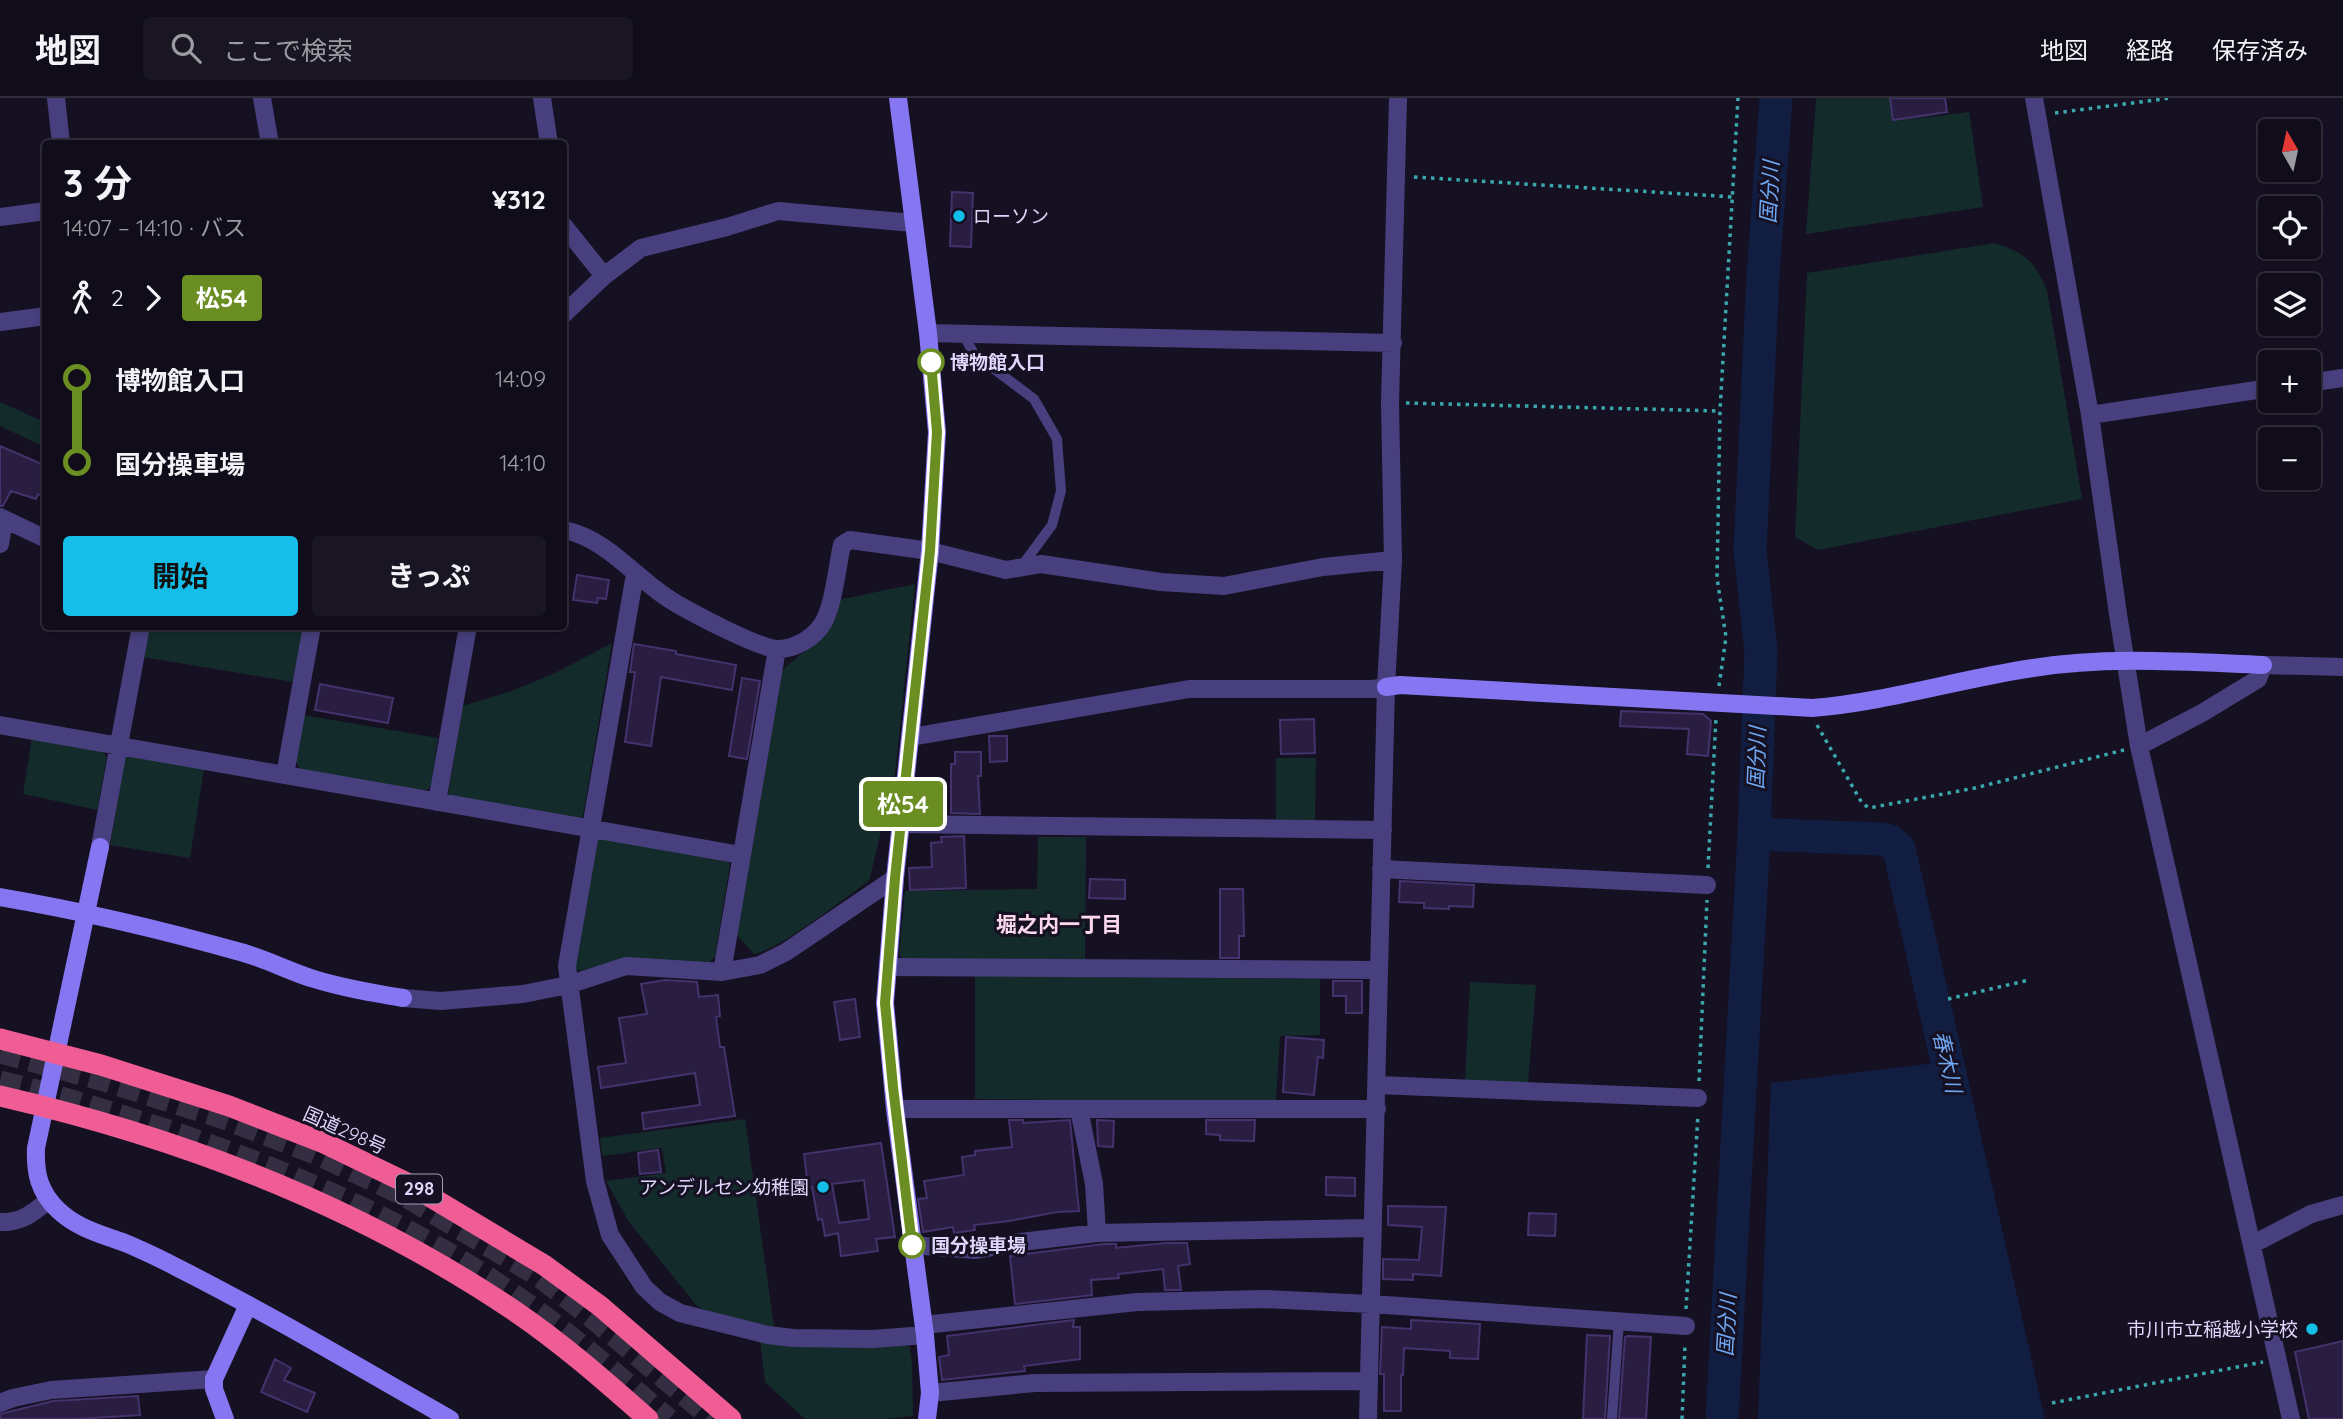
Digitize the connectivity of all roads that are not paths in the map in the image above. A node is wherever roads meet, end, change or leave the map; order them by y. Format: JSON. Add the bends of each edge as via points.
{"nodes":[{"id":1,"x":56,"y":98,"type":"edge"},
{"id":2,"x":262,"y":98,"type":"edge"},
{"id":3,"x":542,"y":98,"type":"edge"},
{"id":4,"x":898,"y":98,"type":"edge"},
{"id":5,"x":1398,"y":98,"type":"edge"},
{"id":6,"x":2035,"y":107,"type":"edge"},
{"id":7,"x":61,"y":140,"type":"edge"},
{"id":8,"x":269,"y":140,"type":"edge"},
{"id":9,"x":548,"y":140,"type":"edge"},
{"id":10,"x":42,"y":212,"type":"edge"},
{"id":11,"x":0,"y":217,"type":"edge"},
{"id":12,"x":913,"y":223,"type":"junction"},
{"id":13,"x":567,"y":230,"type":"edge"},
{"id":14,"x":604,"y":276,"type":"junction"},
{"id":15,"x":567,"y":311,"type":"edge"},
{"id":16,"x":42,"y":317,"type":"edge"},
{"id":17,"x":0,"y":322,"type":"edge"},
{"id":18,"x":928,"y":333,"type":"junction"},
{"id":19,"x":963,"y":334,"type":"junction"},
{"id":20,"x":1393,"y":343,"type":"junction"},
{"id":21,"x":2343,"y":378,"type":"edge"},
{"id":22,"x":2321,"y":381,"type":"edge"},
{"id":23,"x":2258,"y":390,"type":"edge"},
{"id":24,"x":2090,"y":415,"type":"junction"},
{"id":25,"x":2,"y":518,"type":"edge"},
{"id":26,"x":567,"y":531,"type":"edge"},
{"id":27,"x":42,"y":537,"type":"edge"},
{"id":28,"x":0,"y":544,"type":"edge"},
{"id":29,"x":930,"y":551,"type":"junction"},
{"id":30,"x":1393,"y":559,"type":"junction"},
{"id":31,"x":1021,"y":567,"type":"junction"},
{"id":32,"x":635,"y":573,"type":"junction"},
{"id":33,"x":140,"y":630,"type":"edge"},
{"id":34,"x":311,"y":630,"type":"edge"},
{"id":35,"x":467,"y":630,"type":"edge"},
{"id":36,"x":777,"y":649,"type":"junction"},
{"id":37,"x":2126,"y":660,"type":"junction"},
{"id":38,"x":2263,"y":665,"type":"junction"},
{"id":39,"x":2343,"y":667,"type":"edge"},
{"id":40,"x":1386,"y":687,"type":"junction"},
{"id":41,"x":0,"y":725,"type":"edge"},
{"id":42,"x":911,"y":737,"type":"junction"},
{"id":43,"x":119,"y":746,"type":"junction"},
{"id":44,"x":2139,"y":746,"type":"junction"},
{"id":45,"x":285,"y":775,"type":"junction"},
{"id":46,"x":437,"y":802,"type":"junction"},
{"id":47,"x":901,"y":824,"type":"junction"},
{"id":48,"x":591,"y":829,"type":"junction"},
{"id":49,"x":1383,"y":830,"type":"junction"},
{"id":50,"x":741,"y":855,"type":"junction"},
{"id":51,"x":1381,"y":869,"type":"junction"},
{"id":52,"x":895,"y":878,"type":"junction"},
{"id":53,"x":1707,"y":885,"type":"road end"},
{"id":54,"x":0,"y":897,"type":"edge"},
{"id":55,"x":88,"y":912,"type":"junction"},
{"id":56,"x":888,"y":967,"type":"junction"},
{"id":57,"x":1379,"y":970,"type":"junction"},
{"id":58,"x":722,"y":972,"type":"junction"},
{"id":59,"x":568,"y":985,"type":"junction"},
{"id":60,"x":0,"y":1039,"type":"edge"},
{"id":61,"x":56,"y":1053,"type":"junction"},
{"id":62,"x":1377,"y":1085,"type":"junction"},
{"id":63,"x":0,"y":1096,"type":"edge"},
{"id":64,"x":1698,"y":1098,"type":"road end"},
{"id":65,"x":45,"y":1107,"type":"junction"},
{"id":66,"x":895,"y":1108,"type":"junction"},
{"id":67,"x":1079,"y":1109,"type":"junction"},
{"id":68,"x":1377,"y":1109,"type":"junction"},
{"id":69,"x":49,"y":1200,"type":"junction"},
{"id":70,"x":2343,"y":1205,"type":"edge"},
{"id":71,"x":0,"y":1223,"type":"edge"},
{"id":72,"x":1373,"y":1228,"type":"junction"},
{"id":73,"x":1097,"y":1233,"type":"junction"},
{"id":74,"x":2251,"y":1241,"type":"junction"},
{"id":75,"x":912,"y":1245,"type":"junction"},
{"id":76,"x":1371,"y":1304,"type":"junction"},
{"id":77,"x":248,"y":1305,"type":"junction"},
{"id":78,"x":1619,"y":1321,"type":"junction"},
{"id":79,"x":1686,"y":1326,"type":"road end"},
{"id":80,"x":924,"y":1330,"type":"junction"},
{"id":81,"x":214,"y":1379,"type":"junction"},
{"id":82,"x":1369,"y":1381,"type":"junction"},
{"id":83,"x":930,"y":1394,"type":"junction"},
{"id":84,"x":0,"y":1403,"type":"edge"},
{"id":85,"x":225,"y":1419,"type":"edge"},
{"id":86,"x":450,"y":1419,"type":"edge"},
{"id":87,"x":648,"y":1419,"type":"edge"},
{"id":88,"x":731,"y":1419,"type":"edge"},
{"id":89,"x":927,"y":1419,"type":"edge"},
{"id":90,"x":1368,"y":1419,"type":"edge"},
{"id":91,"x":1612,"y":1419,"type":"edge"},
{"id":92,"x":2291,"y":1419,"type":"edge"}],
"edges":[{"from":1,"to":7,"type":"street"},
{"from":2,"to":8,"type":"street"},
{"from":3,"to":9,"type":"street"},
{"from":4,"to":12,"type":"street"},
{"from":5,"to":20,"type":"street"},
{"from":6,"to":24,"type":"street"},
{"from":10,"to":11,"type":"street"},
{"from":12,"to":14,"type":"street","via":[[778,211],[641,247]]},
{"from":12,"to":18,"type":"street"},
{"from":13,"to":14,"type":"street"},
{"from":14,"to":15,"type":"street"},
{"from":16,"to":17,"type":"street"},
{"from":18,"to":19,"type":"street"},
{"from":18,"to":29,"type":"street","via":[[937,432]]},
{"from":19,"to":20,"type":"street"},
{"from":19,"to":31,"type":"lane","via":[[974,354],[1034,399],[1057,439],[1061,491],[1052,525]]},
{"from":20,"to":30,"type":"street"},
{"from":21,"to":22,"type":"street"},
{"from":23,"to":24,"type":"street"},
{"from":24,"to":37,"type":"street"},
{"from":25,"to":27,"type":"street"},
{"from":25,"to":28,"type":"street"},
{"from":26,"to":32,"type":"street","via":[[601,544]]},
{"from":29,"to":31,"type":"street","via":[[1006,570]]},
{"from":29,"to":36,"type":"street","via":[[850,540],[842,545],[824,622],[803,642]]},
{"from":29,"to":42,"type":"street"},
{"from":30,"to":31,"type":"street","via":[[1224,586],[1161,582],[1041,564]]},
{"from":30,"to":40,"type":"street"},
{"from":32,"to":36,"type":"street","via":[[668,598],[753,642]]},
{"from":32,"to":48,"type":"street"},
{"from":33,"to":43,"type":"street"},
{"from":34,"to":45,"type":"street"},
{"from":35,"to":46,"type":"street"},
{"from":36,"to":50,"type":"street"},
{"from":37,"to":38,"type":"street"},
{"from":37,"to":40,"type":"street","via":[[2031,668],[1854,705],[1804,708]]},
{"from":37,"to":44,"type":"street"},
{"from":38,"to":39,"type":"street"},
{"from":38,"to":44,"type":"street","via":[[2258,679]]},
{"from":40,"to":42,"type":"street","via":[[1189,689]]},
{"from":40,"to":49,"type":"street"},
{"from":41,"to":43,"type":"street"},
{"from":42,"to":47,"type":"street"},
{"from":43,"to":45,"type":"street"},
{"from":43,"to":55,"type":"street"},
{"from":44,"to":74,"type":"street"},
{"from":45,"to":46,"type":"street"},
{"from":46,"to":48,"type":"street"},
{"from":47,"to":49,"type":"street"},
{"from":47,"to":52,"type":"street"},
{"from":48,"to":50,"type":"street"},
{"from":48,"to":59,"type":"street","via":[[567,966]]},
{"from":49,"to":51,"type":"street"},
{"from":50,"to":58,"type":"street"},
{"from":51,"to":53,"type":"street"},
{"from":51,"to":57,"type":"street"},
{"from":52,"to":56,"type":"street"},
{"from":52,"to":58,"type":"street","via":[[786,952],[760,965]]},
{"from":54,"to":55,"type":"street"},
{"from":55,"to":59,"type":"street","via":[[249,954],[312,979],[403,998],[474,1000]]},
{"from":55,"to":61,"type":"street"},
{"from":56,"to":57,"type":"street"},
{"from":56,"to":66,"type":"street","via":[[885,1003]]},
{"from":57,"to":62,"type":"street"},
{"from":58,"to":59,"type":"street","via":[[626,966]]},
{"from":59,"to":80,"type":"street","via":[[598,1193],[610,1235],[644,1287],[680,1313],[768,1335],[819,1339]]},
{"from":60,"to":61,"type":"highway","name":"国道298号","number":"298"},
{"from":61,"to":65,"type":"street"},
{"from":61,"to":88,"type":"highway","name":"国道298号","number":"298","via":[[229,1106],[324,1143],[409,1184],[544,1265]]},
{"from":62,"to":64,"type":"street"},
{"from":62,"to":68,"type":"street"},
{"from":63,"to":65,"type":"highway"},
{"from":65,"to":69,"type":"street","via":[[36,1148],[36,1175]]},
{"from":65,"to":87,"type":"highway","via":[[211,1158],[307,1195],[386,1234],[517,1312]]},
{"from":66,"to":67,"type":"street"},
{"from":66,"to":75,"type":"street"},
{"from":67,"to":68,"type":"street"},
{"from":67,"to":73,"type":"street","via":[[1094,1184]]},
{"from":68,"to":72,"type":"street"},
{"from":69,"to":71,"type":"street","via":[[28,1217]]},
{"from":69,"to":77,"type":"street","via":[[88,1230],[130,1245]]},
{"from":70,"to":74,"type":"street"},
{"from":72,"to":73,"type":"street"},
{"from":72,"to":76,"type":"street"},
{"from":73,"to":75,"type":"street","via":[[976,1250]]},
{"from":74,"to":92,"type":"street"},
{"from":75,"to":80,"type":"street"},
{"from":76,"to":78,"type":"street"},
{"from":76,"to":80,"type":"street","via":[[1264,1299],[1137,1302]]},
{"from":76,"to":82,"type":"street"},
{"from":77,"to":81,"type":"street"},
{"from":77,"to":86,"type":"street"},
{"from":78,"to":79,"type":"street"},
{"from":78,"to":91,"type":"lane"},
{"from":80,"to":83,"type":"street"},
{"from":81,"to":84,"type":"street","via":[[51,1390]]},
{"from":81,"to":85,"type":"street"},
{"from":82,"to":83,"type":"street","via":[[1035,1383]]},
{"from":82,"to":90,"type":"street"},
{"from":83,"to":89,"type":"street"}]}
